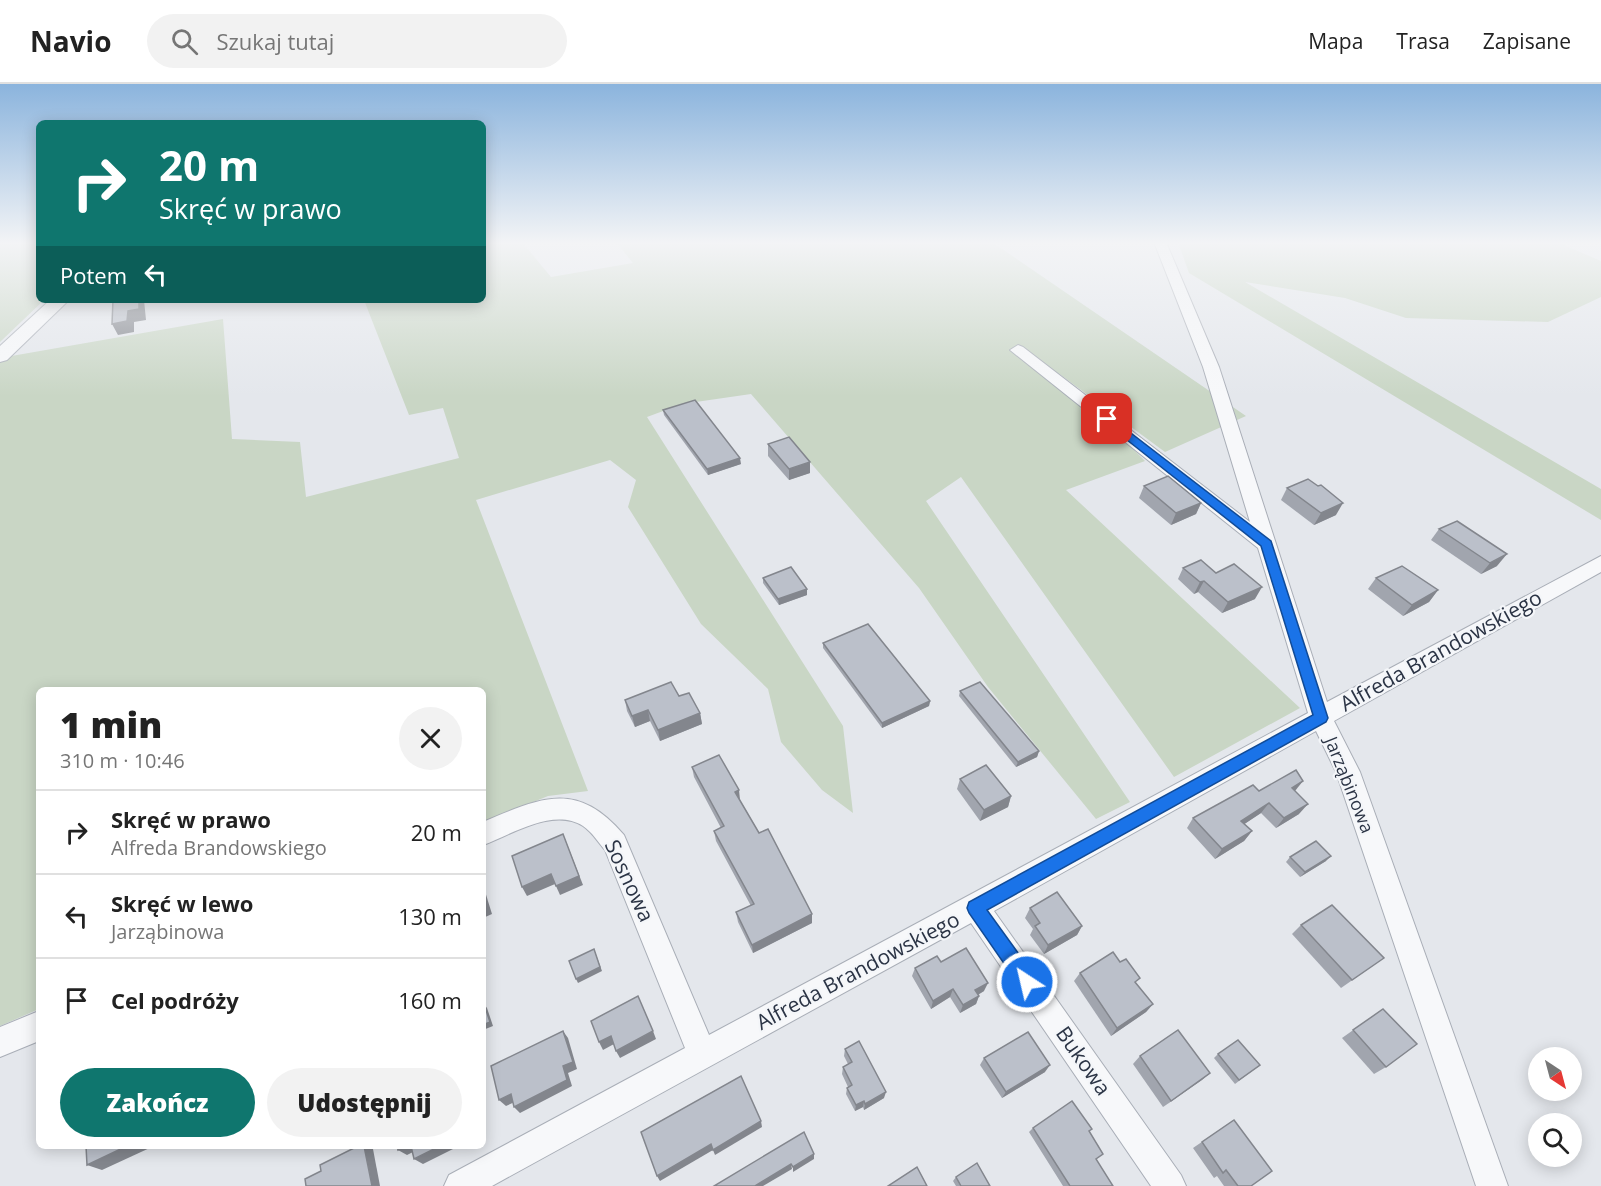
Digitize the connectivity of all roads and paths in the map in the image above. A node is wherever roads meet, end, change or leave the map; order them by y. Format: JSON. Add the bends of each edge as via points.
{"nodes":[{"id":1,"x":1181,"y":293,"type":"edge"},
{"id":2,"x":57,"y":303,"type":"edge"},
{"id":3,"x":1018,"y":350,"type":"dead end"},
{"id":4,"x":0,"y":356,"type":"edge"},
{"id":5,"x":1266,"y":544,"type":"junction"},
{"id":6,"x":1601,"y":563,"type":"edge"},
{"id":7,"x":1321,"y":718,"type":"junction"},
{"id":8,"x":486,"y":833,"type":"edge"},
{"id":9,"x":975,"y":908,"type":"junction"},
{"id":10,"x":36,"y":1027,"type":"edge"},
{"id":11,"x":0,"y":1042,"type":"edge"},
{"id":12,"x":703,"y":1054,"type":"junction"},
{"id":13,"x":460,"y":1186,"type":"edge"},
{"id":14,"x":1170,"y":1186,"type":"edge"},
{"id":15,"x":1492,"y":1186,"type":"edge"}],
"edges":[{"from":1,"to":5,"type":"street","name":"Jarząbinowa","via":[[1211,367]]},
{"from":2,"to":4,"type":"street"},
{"from":3,"to":5,"type":"street"},
{"from":5,"to":7,"type":"street","name":"Jarząbinowa"},
{"from":6,"to":7,"type":"street","name":"Alfreda Brandowskiego"},
{"from":7,"to":9,"type":"street","name":"Alfreda Brandowskiego"},
{"from":7,"to":15,"type":"street","name":"Jarząbinowa","via":[[1348,772]]},
{"from":8,"to":12,"type":"street","name":"Sosnowa","via":[[544,812],[569,809],[592,818],[615,843]]},
{"from":9,"to":12,"type":"street","name":"Alfreda Brandowskiego"},
{"from":9,"to":14,"type":"street","name":"Bukowa"},
{"from":10,"to":11,"type":"street"},
{"from":12,"to":13,"type":"street","name":"Alfreda Brandowskiego"}]}
